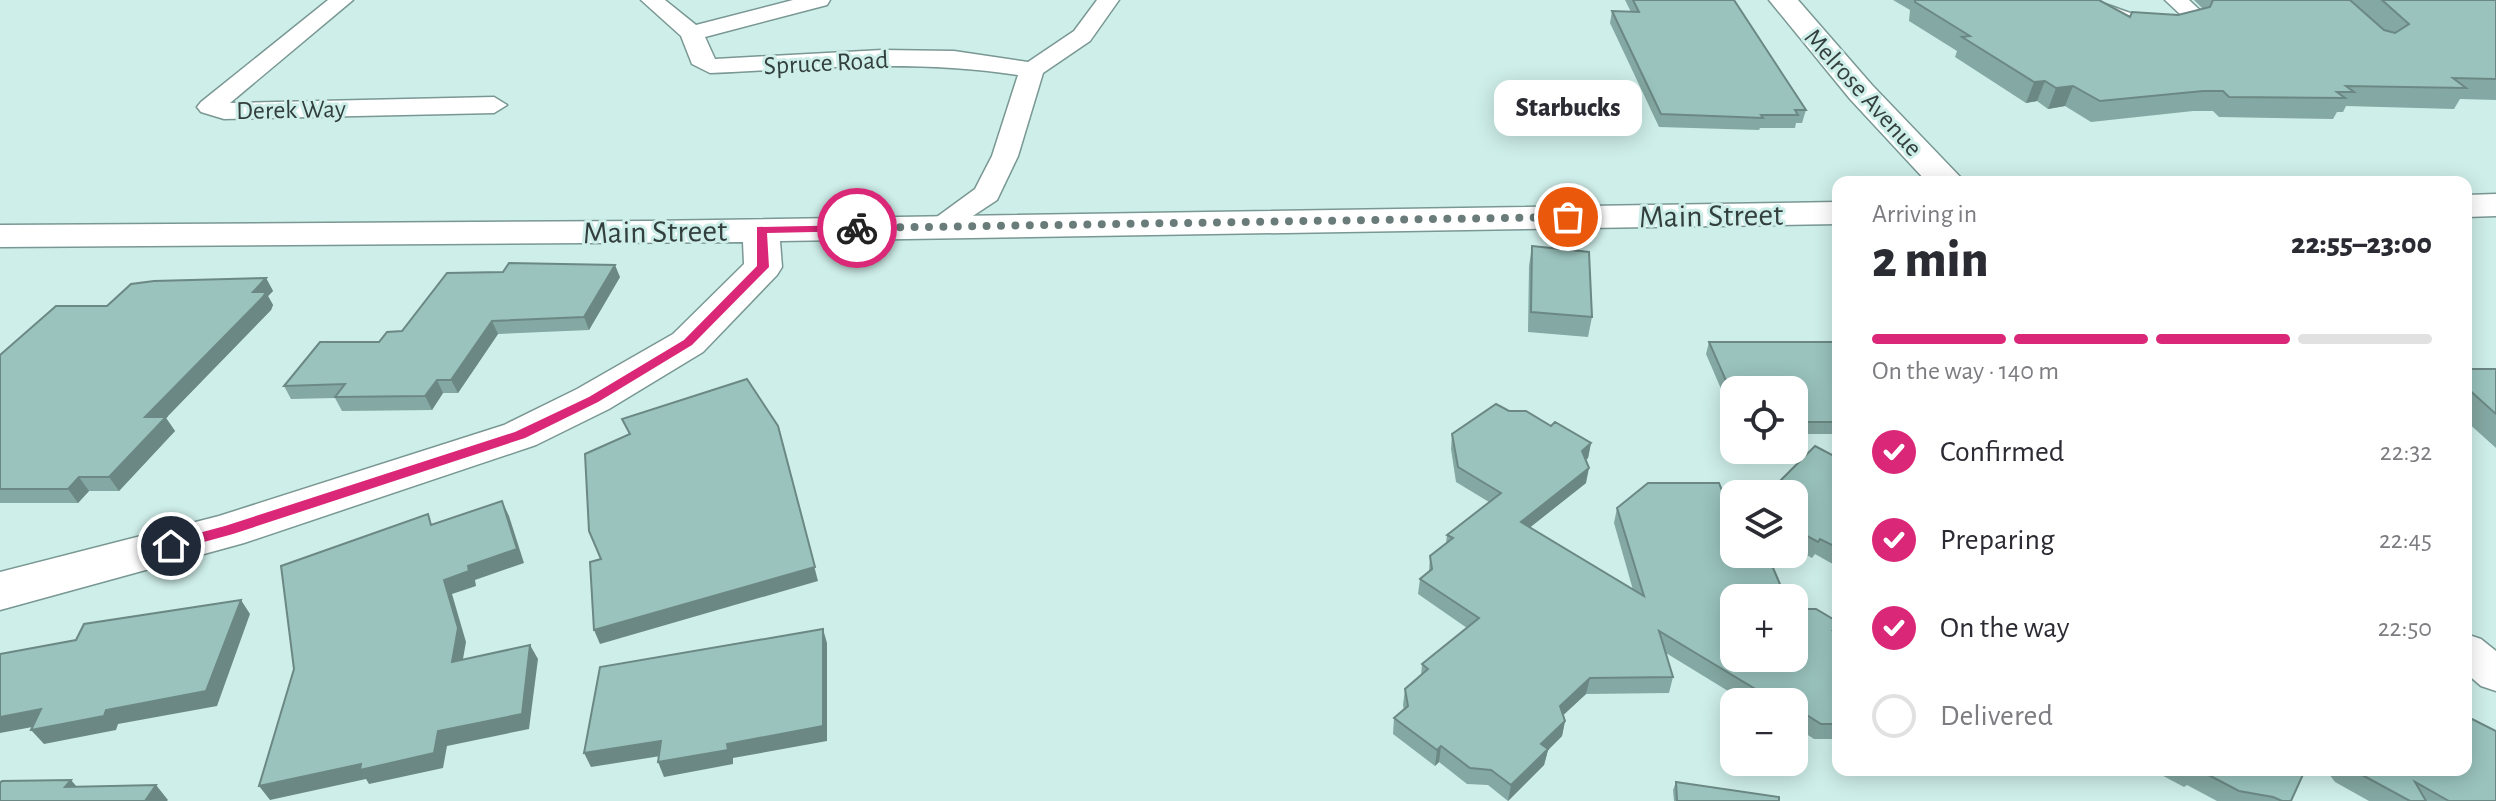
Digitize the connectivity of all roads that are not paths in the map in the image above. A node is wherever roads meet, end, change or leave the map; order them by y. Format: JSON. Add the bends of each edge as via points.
{"nodes":[{"id":1,"x":342,"y":0,"type":"edge"},
{"id":2,"x":652,"y":0,"type":"edge"},
{"id":3,"x":819,"y":0,"type":"edge"},
{"id":4,"x":1108,"y":0,"type":"edge"},
{"id":5,"x":1783,"y":0,"type":"edge"},
{"id":6,"x":2092,"y":0,"type":"edge"},
{"id":7,"x":2176,"y":0,"type":"edge"},
{"id":8,"x":692,"y":33,"type":"junction"},
{"id":9,"x":1032,"y":70,"type":"junction"},
{"id":10,"x":494,"y":105,"type":"dead end"},
{"id":11,"x":1941,"y":176,"type":"edge"},
{"id":12,"x":2496,"y":205,"type":"edge"},
{"id":13,"x":2472,"y":206,"type":"edge"},
{"id":14,"x":1832,"y":213,"type":"edge"},
{"id":15,"x":937,"y":227,"type":"junction"},
{"id":16,"x":761,"y":230,"type":"junction"},
{"id":17,"x":0,"y":236,"type":"edge"},
{"id":18,"x":0,"y":591,"type":"edge"},
{"id":19,"x":2472,"y":655,"type":"edge"},
{"id":20,"x":2496,"y":674,"type":"edge"}],
"edges":[{"from":1,"to":10,"type":"street","name":"Derek Way","via":[[210,107],[224,111]]},
{"from":2,"to":8,"type":"street","name":"Spruce Road"},
{"from":3,"to":8,"type":"street"},
{"from":4,"to":9,"type":"street","via":[[1082,36]]},
{"from":5,"to":11,"type":"main road","name":"Melrose Avenue"},
{"from":6,"to":7,"type":"street","via":[[2114,16],[2160,26],[2192,19],[2188,7]]},
{"from":8,"to":9,"type":"street","name":"Spruce Road","via":[[700,59],[710,66],[954,58]]},
{"from":9,"to":15,"type":"street","via":[[987,194]]},
{"from":12,"to":13,"type":"main road"},
{"from":14,"to":15,"type":"main road","name":"Main Street"},
{"from":15,"to":16,"type":"main road","name":"Main Street"},
{"from":16,"to":17,"type":"main road","name":"Main Street"},
{"from":16,"to":18,"type":"main road","via":[[763,267],[688,343],[520,435],[227,531]]},
{"from":19,"to":20,"type":"street"}]}
